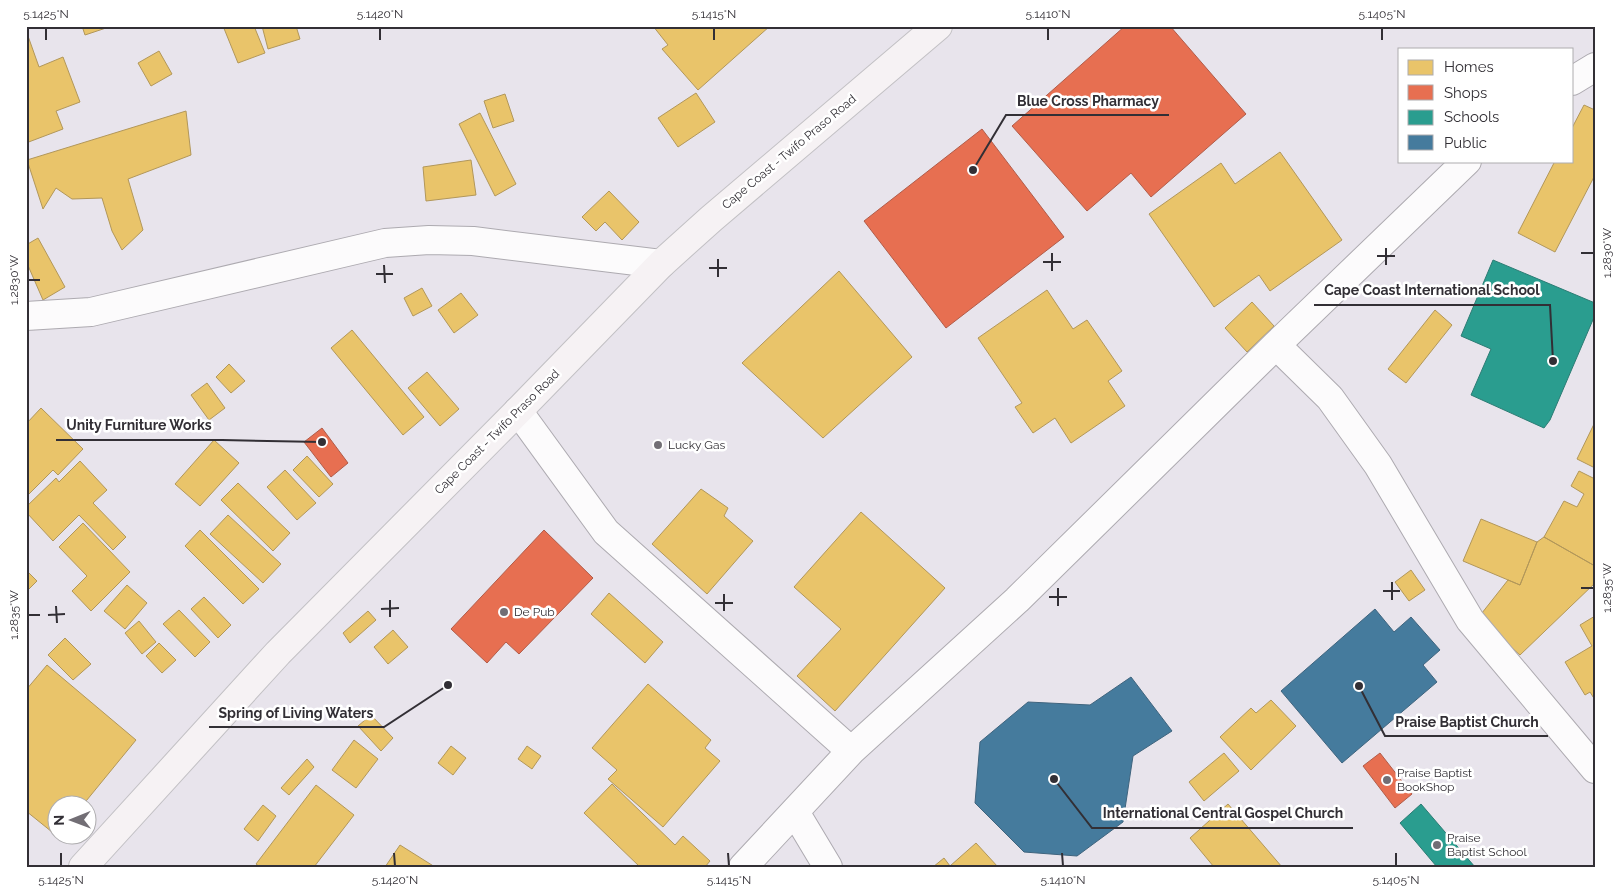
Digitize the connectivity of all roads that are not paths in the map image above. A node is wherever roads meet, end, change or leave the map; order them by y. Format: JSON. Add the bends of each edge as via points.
{"nodes":[{"id":1,"x":938,"y":26,"type":"edge"},
{"id":2,"x":1595,"y":67,"type":"edge"},
{"id":3,"x":1574,"y":80,"type":"edge"},
{"id":4,"x":1466,"y":162,"type":"edge"},
{"id":5,"x":661,"y":264,"type":"junction"},
{"id":6,"x":26,"y":316,"type":"edge"},
{"id":7,"x":1276,"y":345,"type":"junction"},
{"id":8,"x":518,"y":411,"type":"junction"},
{"id":9,"x":851,"y":751,"type":"junction"},
{"id":10,"x":1595,"y":769,"type":"edge"},
{"id":11,"x":795,"y":812,"type":"junction"},
{"id":12,"x":83,"y":867,"type":"edge"},
{"id":13,"x":743,"y":867,"type":"edge"},
{"id":14,"x":828,"y":867,"type":"edge"}],
"edges":[{"from":1,"to":5,"type":"main road","name":"Cape Coast - Twifo Praso Road"},
{"from":2,"to":3,"type":"street"},
{"from":4,"to":7,"type":"street"},
{"from":5,"to":6,"type":"street","via":[[473,242],[428,240],[385,243],[91,312]]},
{"from":5,"to":8,"type":"main road","name":"Cape Coast - Twifo Praso Road"},
{"from":7,"to":9,"type":"street","via":[[1017,600]]},
{"from":7,"to":10,"type":"street","via":[[1330,398],[1378,465],[1470,620]]},
{"from":8,"to":9,"type":"street","via":[[606,532]]},
{"from":8,"to":12,"type":"main road","name":"Cape Coast - Twifo Praso Road","via":[[278,653]]},
{"from":9,"to":11,"type":"street"},
{"from":11,"to":13,"type":"street"},
{"from":11,"to":14,"type":"street"}]}
